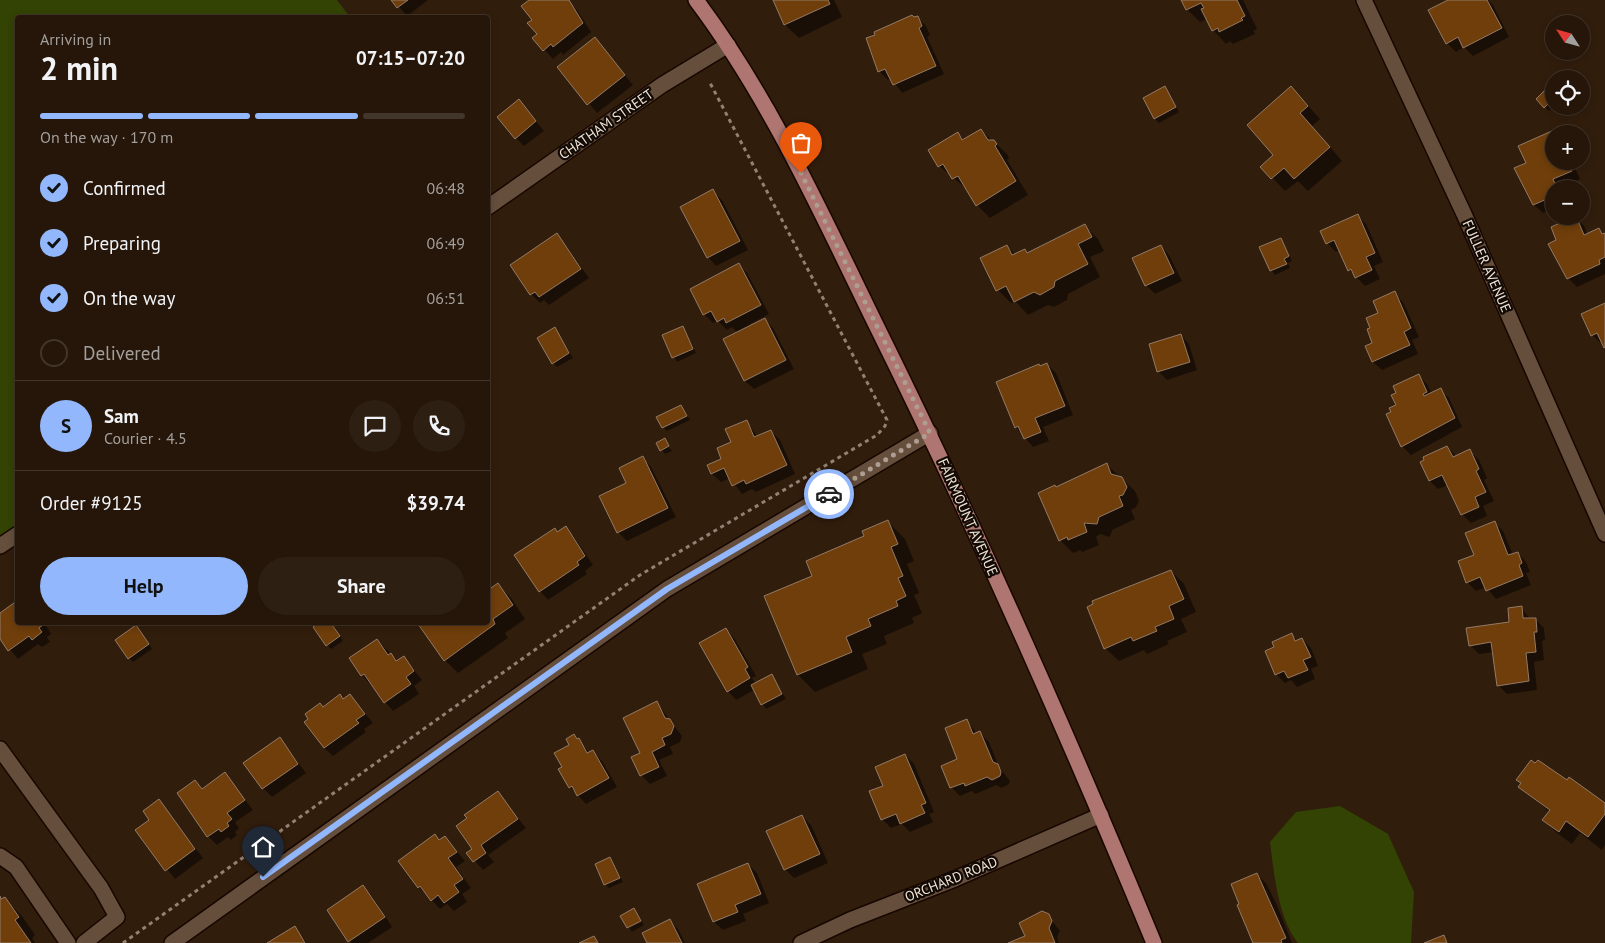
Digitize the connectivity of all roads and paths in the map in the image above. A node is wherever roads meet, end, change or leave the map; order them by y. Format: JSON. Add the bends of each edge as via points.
{"nodes":[{"id":1,"x":696,"y":0,"type":"edge"},
{"id":2,"x":1364,"y":0,"type":"edge"},
{"id":3,"x":728,"y":45,"type":"junction"},
{"id":4,"x":702,"y":84,"type":"dead end"},
{"id":5,"x":490,"y":206,"type":"edge"},
{"id":6,"x":930,"y":433,"type":"junction"},
{"id":7,"x":1605,"y":534,"type":"edge"},
{"id":8,"x":15,"y":536,"type":"edge"},
{"id":9,"x":0,"y":546,"type":"edge"},
{"id":10,"x":0,"y":749,"type":"edge"},
{"id":11,"x":1101,"y":815,"type":"junction"},
{"id":12,"x":0,"y":856,"type":"edge"},
{"id":13,"x":68,"y":943,"type":"edge"},
{"id":14,"x":84,"y":943,"type":"edge"},
{"id":15,"x":123,"y":943,"type":"edge"},
{"id":16,"x":172,"y":943,"type":"edge"},
{"id":17,"x":801,"y":943,"type":"edge"},
{"id":18,"x":1154,"y":943,"type":"edge"}],
"edges":[{"from":1,"to":3,"type":"main road","name":"FAIRMOUNT AVENUE"},
{"from":2,"to":7,"type":"street","name":"FULLER AVENUE","via":[[1464,214]]},
{"from":3,"to":5,"type":"street","name":"CHATHAM STREET","via":[[662,85]]},
{"from":3,"to":6,"type":"main road","name":"FAIRMOUNT AVENUE","via":[[770,113]]},
{"from":4,"to":15,"type":"path","via":[[709,81],[887,420],[885,426],[877,435],[640,575]]},
{"from":6,"to":11,"type":"main road","name":"FAIRMOUNT AVENUE"},
{"from":6,"to":16,"type":"street","via":[[667,589]]},
{"from":8,"to":9,"type":"street"},
{"from":10,"to":14,"type":"street","via":[[101,888],[117,917]]},
{"from":11,"to":17,"type":"street","name":"ORCHARD ROAD"},
{"from":11,"to":18,"type":"main road","name":"FAIRMOUNT AVENUE"},
{"from":12,"to":13,"type":"street","via":[[16,867]]}]}
